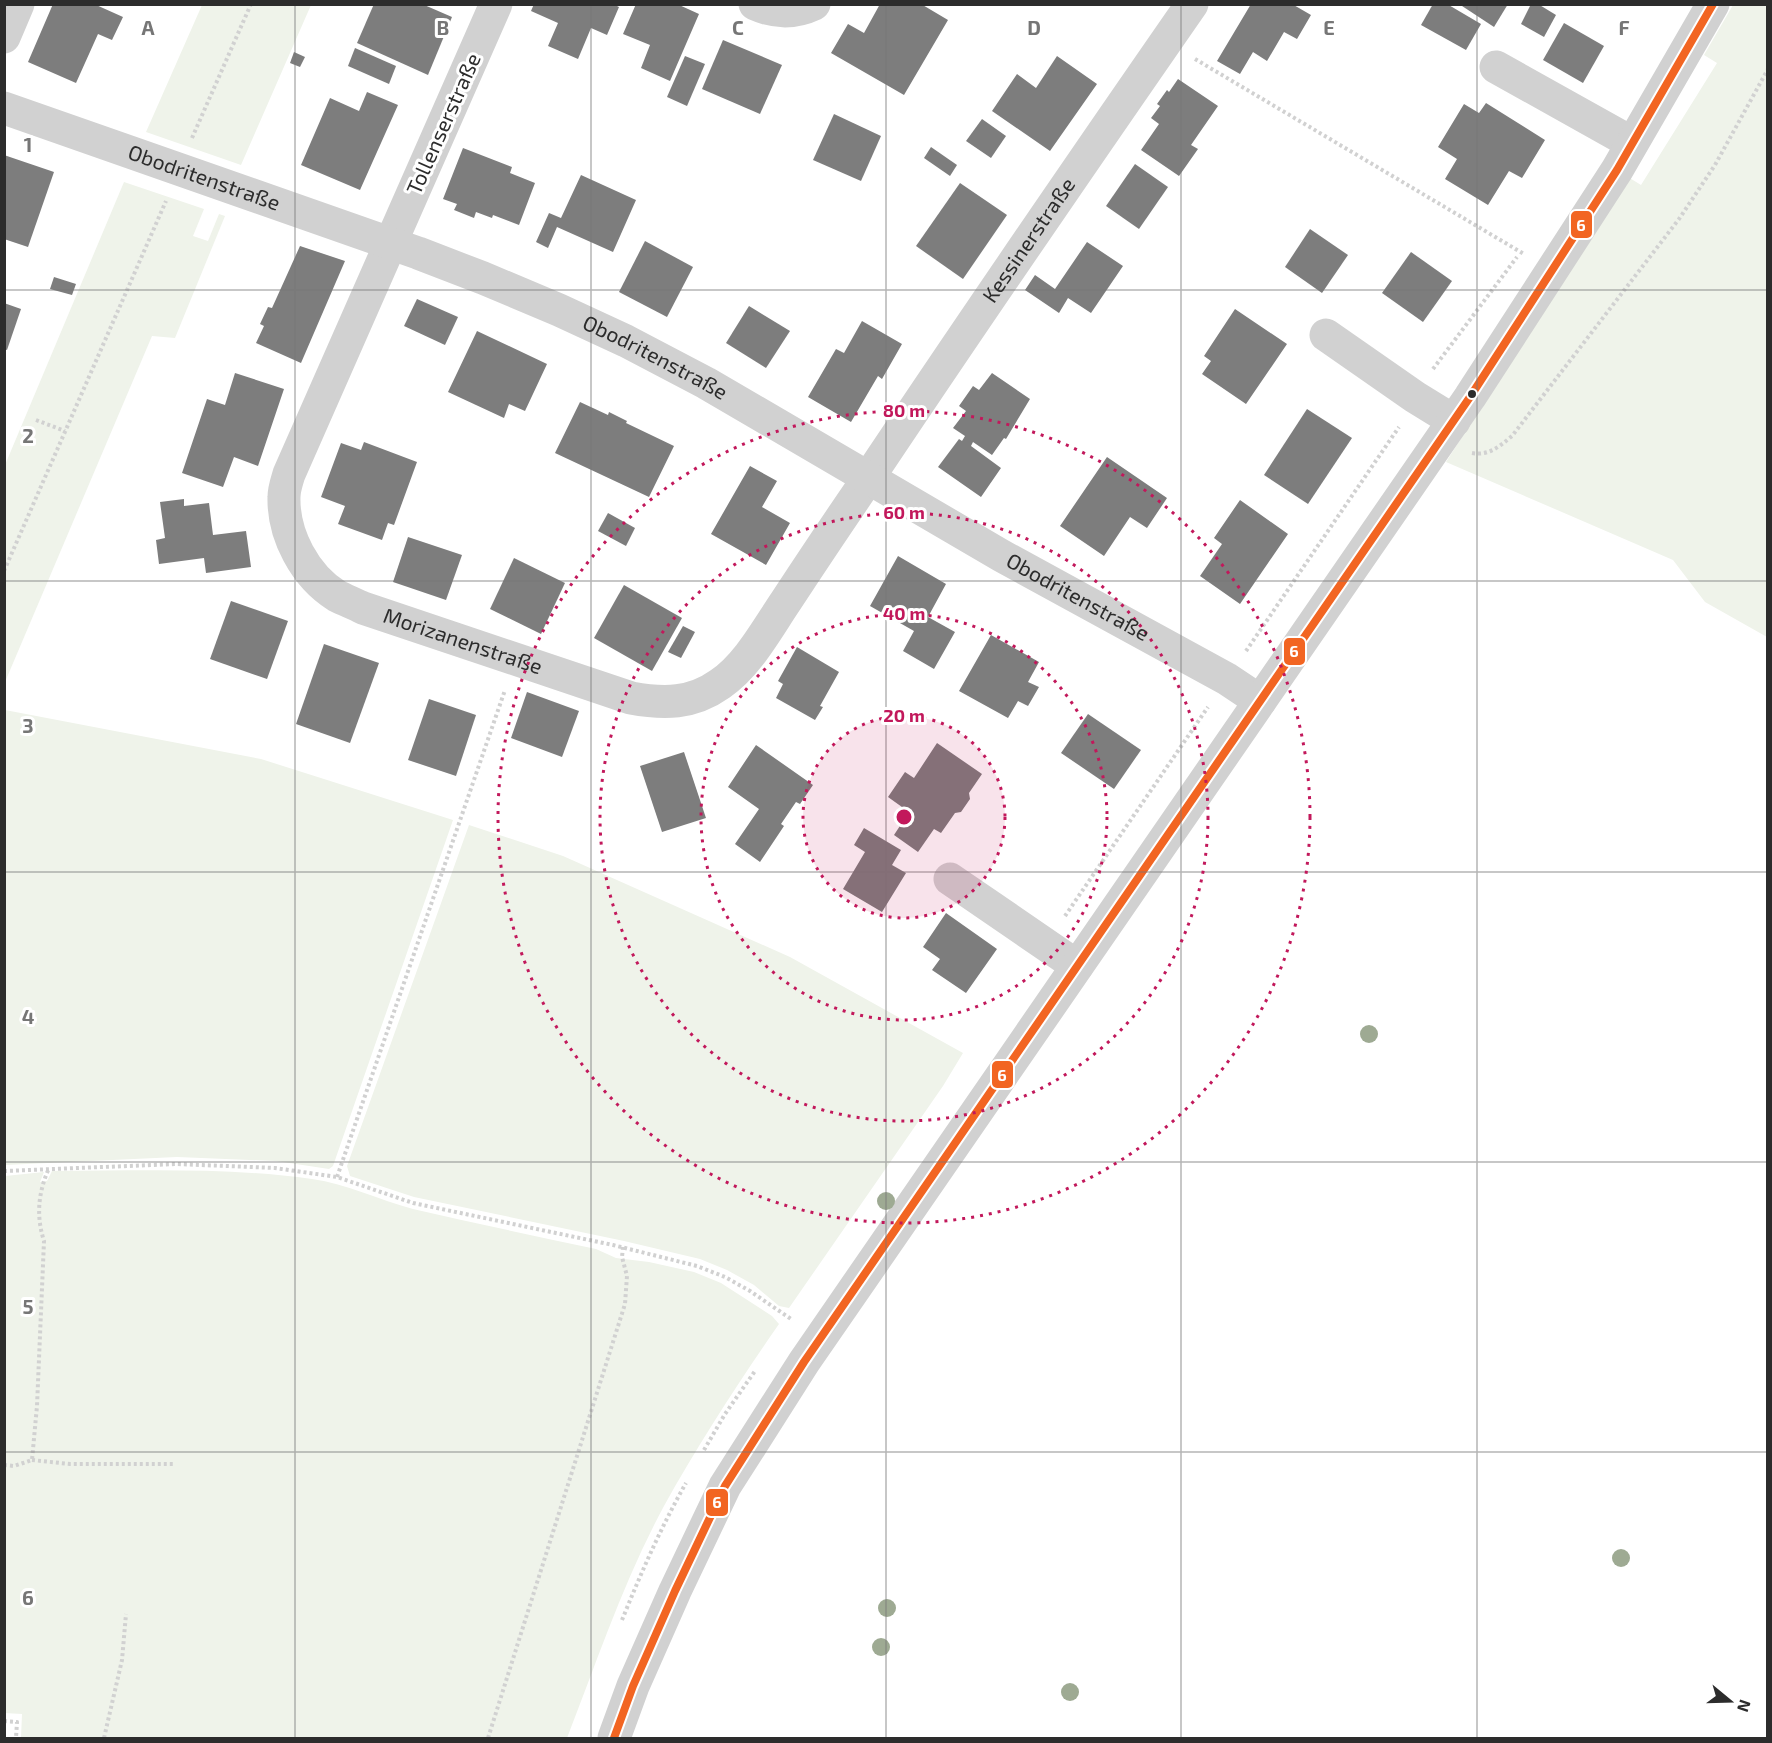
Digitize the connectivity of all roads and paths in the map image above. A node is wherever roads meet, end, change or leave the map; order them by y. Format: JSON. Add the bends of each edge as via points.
{"nodes":[{"id":1,"x":18,"y":4,"type":"edge"},
{"id":2,"x":251,"y":4,"type":"edge"},
{"id":3,"x":496,"y":4,"type":"edge"},
{"id":4,"x":755,"y":4,"type":"edge"},
{"id":5,"x":814,"y":4,"type":"edge"},
{"id":6,"x":1192,"y":4,"type":"edge"},
{"id":7,"x":1713,"y":4,"type":"edge"},
{"id":8,"x":4,"y":37,"type":"edge"},
{"id":9,"x":1166,"y":42,"type":"junction"},
{"id":10,"x":1496,"y":67,"type":"dead end"},
{"id":11,"x":1767,"y":69,"type":"edge"},
{"id":12,"x":4,"y":108,"type":"edge"},
{"id":13,"x":1632,"y":143,"type":"junction"},
{"id":14,"x":179,"y":170,"type":"junction"},
{"id":15,"x":391,"y":243,"type":"junction"},
{"id":16,"x":1553,"y":271,"type":"junction"},
{"id":17,"x":1326,"y":335,"type":"dead end"},
{"id":18,"x":36,"y":420,"type":"dead end"},
{"id":19,"x":1448,"y":429,"type":"junction"},
{"id":20,"x":65,"y":431,"type":"junction"},
{"id":21,"x":868,"y":477,"type":"junction"},
{"id":22,"x":4,"y":571,"type":"edge"},
{"id":23,"x":516,"y":659,"type":"junction"},
{"id":24,"x":1260,"y":701,"type":"junction"},
{"id":25,"x":950,"y":879,"type":"dead end"},
{"id":26,"x":1077,"y":966,"type":"junction"},
{"id":27,"x":50,"y":1168,"type":"junction"},
{"id":28,"x":4,"y":1171,"type":"edge"},
{"id":29,"x":336,"y":1177,"type":"junction"},
{"id":30,"x":623,"y":1247,"type":"junction"},
{"id":31,"x":791,"y":1320,"type":"dead end"},
{"id":32,"x":32,"y":1461,"type":"junction"},
{"id":33,"x":173,"y":1464,"type":"dead end"},
{"id":34,"x":4,"y":1466,"type":"edge"},
{"id":35,"x":126,"y":1614,"type":"dead end"},
{"id":36,"x":4,"y":1721,"type":"edge"},
{"id":37,"x":16,"y":1738,"type":"edge"},
{"id":38,"x":104,"y":1738,"type":"edge"},
{"id":39,"x":488,"y":1738,"type":"edge"},
{"id":40,"x":614,"y":1738,"type":"edge"}],
"edges":[{"from":1,"to":8,"type":"street"},
{"from":2,"to":14,"type":"path"},
{"from":3,"to":15,"type":"street","name":"Tollenserstraße"},
{"from":4,"to":5,"type":"street","via":[[781,11]]},
{"from":6,"to":9,"type":"street","name":"Kessinerstraße"},
{"from":7,"to":13,"type":"street"},
{"from":9,"to":16,"type":"path"},
{"from":9,"to":21,"type":"street","name":"Kessinerstraße"},
{"from":10,"to":13,"type":"street"},
{"from":11,"to":19,"type":"path","via":[[1715,165],[1679,219],[1512,436],[1493,451],[1478,454],[1463,451]]},
{"from":12,"to":14,"type":"street","name":"Obodritenstraße"},
{"from":13,"to":16,"type":"street"},
{"from":14,"to":15,"type":"street","name":"Obodritenstraße"},
{"from":14,"to":20,"type":"path"},
{"from":15,"to":21,"type":"street","name":"Obodritenstraße","via":[[483,278],[626,341],[706,382]]},
{"from":15,"to":23,"type":"street","name":"Morizanenstraße","via":[[289,474],[284,495],[285,520],[305,566],[337,596]]},
{"from":16,"to":19,"type":"street"},
{"from":17,"to":19,"type":"street"},
{"from":18,"to":20,"type":"path"},
{"from":19,"to":24,"type":"street"},
{"from":20,"to":22,"type":"path"},
{"from":21,"to":23,"type":"street","name":"Morizanenstraße","via":[[740,666],[721,684],[699,696],[678,702],[632,698]]},
{"from":21,"to":24,"type":"street","name":"Obodritenstraße"},
{"from":23,"to":29,"type":"path"},
{"from":24,"to":26,"type":"street"},
{"from":25,"to":26,"type":"street"},
{"from":26,"to":40,"type":"street","via":[[810,1353],[725,1486],[665,1612]]},
{"from":27,"to":28,"type":"path"},
{"from":27,"to":29,"type":"path","via":[[188,1165],[275,1168]]},
{"from":27,"to":32,"type":"path","via":[[42,1185],[39,1207],[44,1241]]},
{"from":29,"to":30,"type":"path","via":[[413,1203]]},
{"from":30,"to":31,"type":"path","via":[[725,1276]]},
{"from":30,"to":39,"type":"path","via":[[625,1304]]},
{"from":32,"to":33,"type":"path"},
{"from":32,"to":34,"type":"path"},
{"from":35,"to":38,"type":"path","via":[[122,1660]]},
{"from":36,"to":37,"type":"path","via":[[17,1722]]}]}
